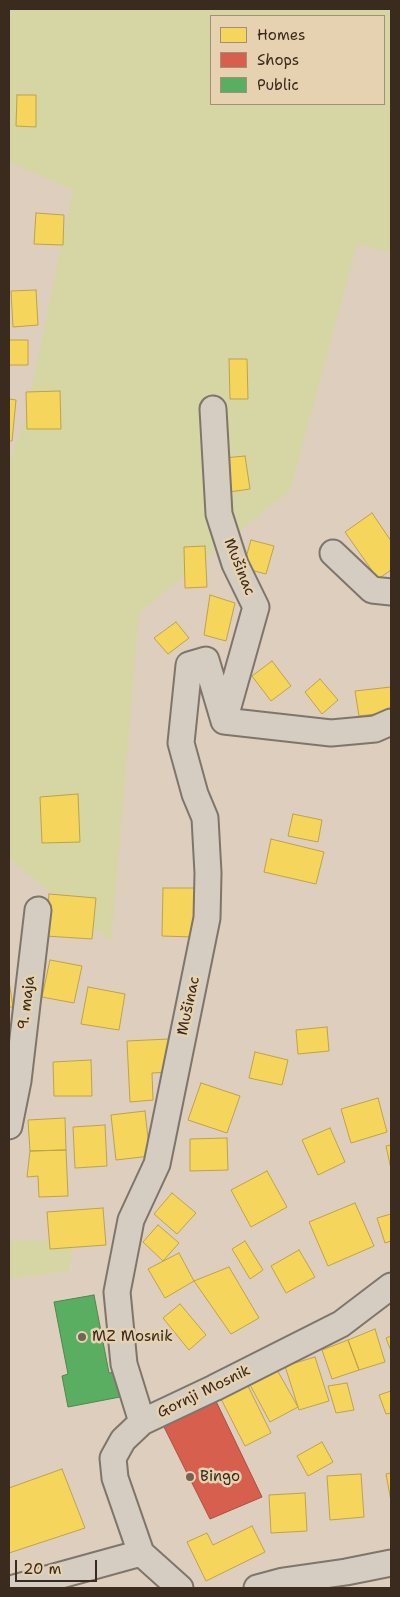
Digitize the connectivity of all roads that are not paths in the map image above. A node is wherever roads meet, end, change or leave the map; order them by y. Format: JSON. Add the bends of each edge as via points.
{"nodes":[{"id":1,"x":213,"y":409,"type":"dead end"},
{"id":2,"x":333,"y":553,"type":"dead end"},
{"id":3,"x":391,"y":592,"type":"edge"},
{"id":4,"x":224,"y":721,"type":"junction"},
{"id":5,"x":391,"y":722,"type":"edge"},
{"id":6,"x":38,"y":910,"type":"dead end"},
{"id":7,"x":9,"y":1126,"type":"edge"},
{"id":8,"x":391,"y":1286,"type":"edge"},
{"id":9,"x":142,"y":1422,"type":"junction"},
{"id":10,"x":141,"y":1553,"type":"junction"},
{"id":11,"x":391,"y":1563,"type":"edge"},
{"id":12,"x":14,"y":1588,"type":"edge"},
{"id":13,"x":180,"y":1588,"type":"edge"},
{"id":14,"x":258,"y":1588,"type":"edge"}],
"edges":[{"from":1,"to":4,"type":"street","name":"Mušinac","via":[[219,514],[235,564],[256,607]]},
{"from":2,"to":3,"type":"street","via":[[372,590]]},
{"from":4,"to":5,"type":"street","via":[[332,733],[375,729]]},
{"from":4,"to":9,"type":"street","name":"Mušinac","via":[[206,660],[189,665],[181,742],[206,818],[207,918],[157,1164],[131,1220],[117,1292],[124,1364]]},
{"from":6,"to":7,"type":"street","name":"9. maja","via":[[18,1081]]},
{"from":8,"to":9,"type":"street","name":"Gornji Mosnik","via":[[341,1324]]},
{"from":9,"to":10,"type":"street","name":"Gornji Mosnik","via":[[123,1440],[113,1458],[115,1478]]},
{"from":10,"to":12,"type":"street"},
{"from":10,"to":13,"type":"street"},
{"from":11,"to":14,"type":"street"}]}
